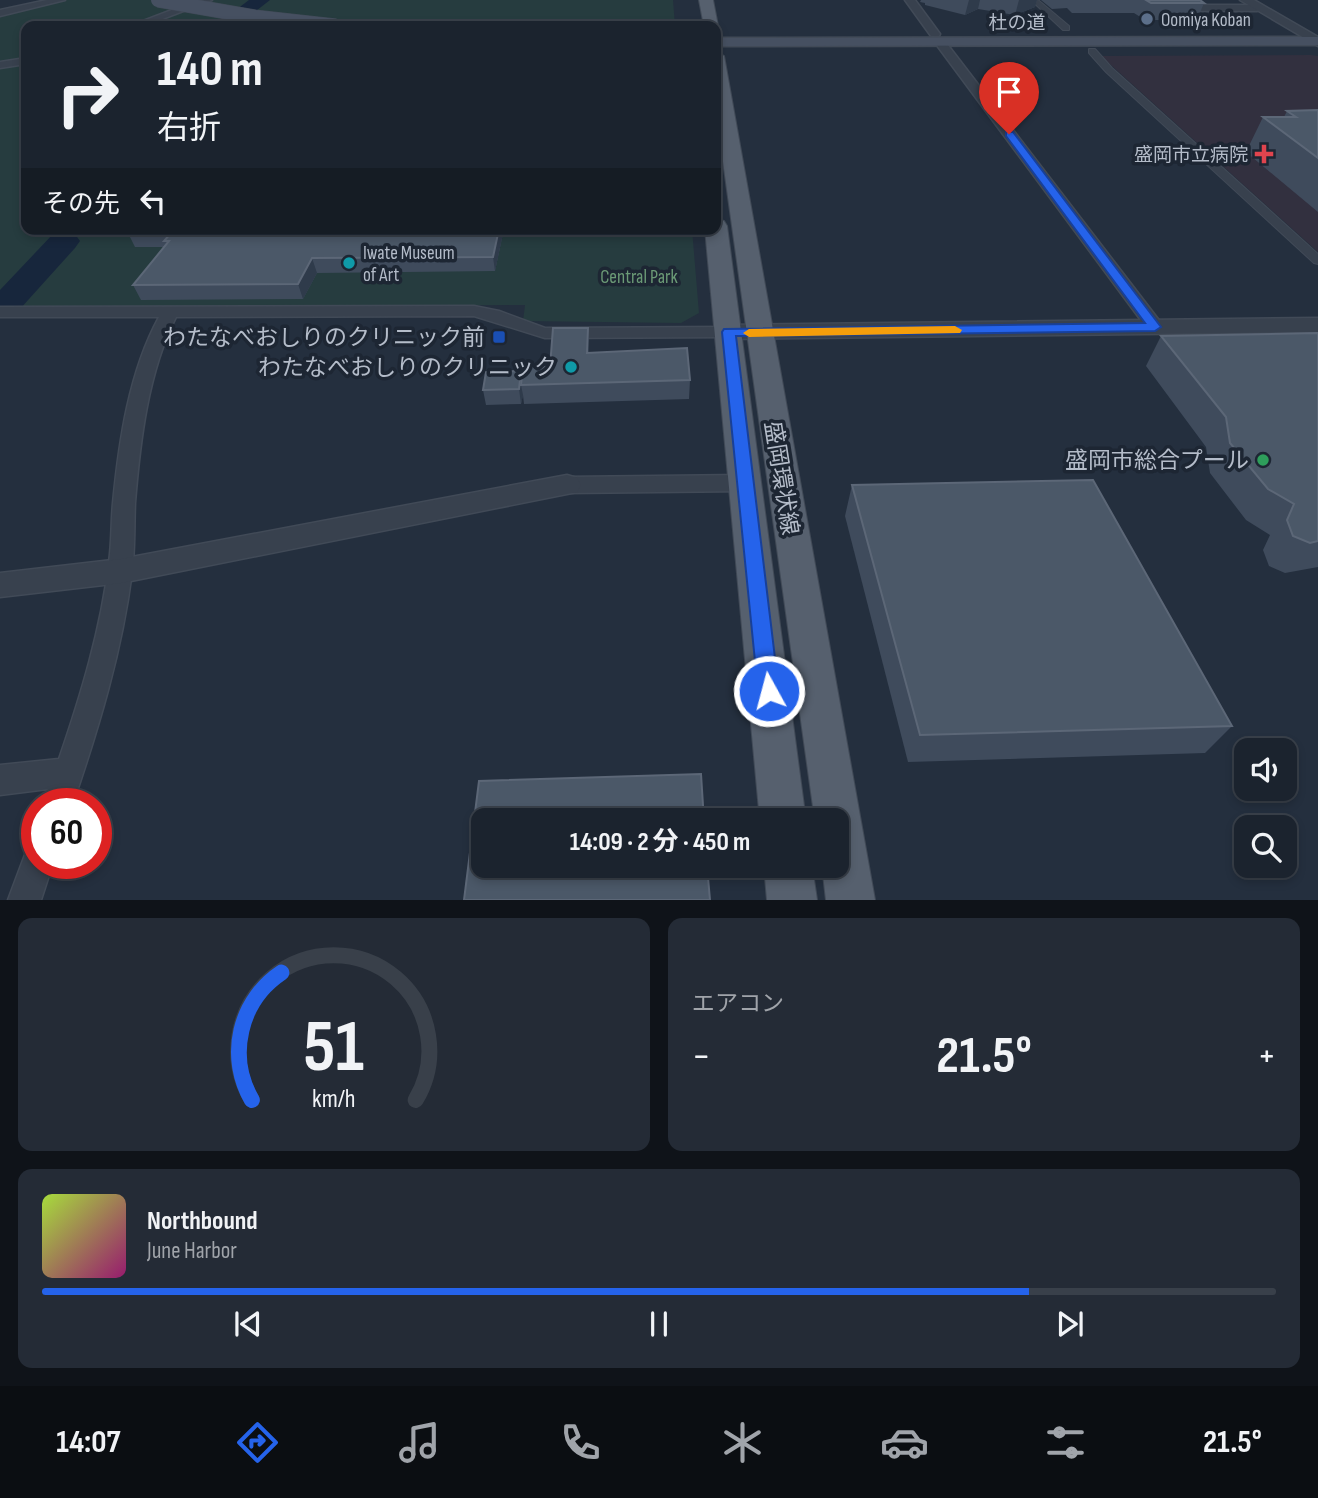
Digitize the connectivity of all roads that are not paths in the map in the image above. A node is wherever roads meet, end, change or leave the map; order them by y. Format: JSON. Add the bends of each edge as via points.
{"nodes":[{"id":1,"x":60,"y":0,"type":"edge"},
{"id":2,"x":158,"y":0,"type":"edge"},
{"id":3,"x":207,"y":0,"type":"edge"},
{"id":4,"x":706,"y":0,"type":"edge"},
{"id":5,"x":910,"y":0,"type":"edge"},
{"id":6,"x":1034,"y":0,"type":"edge"},
{"id":7,"x":1119,"y":0,"type":"edge"},
{"id":8,"x":1246,"y":0,"type":"edge"},
{"id":9,"x":1257,"y":8,"type":"junction"},
{"id":10,"x":0,"y":13,"type":"edge"},
{"id":11,"x":149,"y":21,"type":"edge"},
{"id":12,"x":295,"y":21,"type":"edge"},
{"id":13,"x":710,"y":21,"type":"edge"},
{"id":14,"x":1066,"y":28,"type":"dead end"},
{"id":15,"x":721,"y":34,"type":"edge"},
{"id":16,"x":938,"y":38,"type":"junction"},
{"id":17,"x":1315,"y":38,"type":"edge"},
{"id":18,"x":721,"y":42,"type":"edge"},
{"id":19,"x":1092,"y":51,"type":"dead end"},
{"id":20,"x":21,"y":62,"type":"edge"},
{"id":21,"x":0,"y":65,"type":"edge"},
{"id":22,"x":721,"y":105,"type":"edge"},
{"id":23,"x":718,"y":235,"type":"edge"},
{"id":24,"x":1318,"y":260,"type":"edge"},
{"id":25,"x":0,"y":312,"type":"edge"},
{"id":26,"x":170,"y":312,"type":"junction"},
{"id":27,"x":1318,"y":324,"type":"edge"},
{"id":28,"x":1155,"y":327,"type":"junction"},
{"id":29,"x":744,"y":333,"type":"junction"},
{"id":30,"x":745,"y":483,"type":"junction"},
{"id":31,"x":566,"y":485,"type":"joint"},
{"id":32,"x":121,"y":571,"type":"junction"},
{"id":33,"x":0,"y":584,"type":"edge"},
{"id":34,"x":69,"y":772,"type":"junction"},
{"id":35,"x":0,"y":780,"type":"edge"},
{"id":36,"x":63,"y":788,"type":"edge"},
{"id":37,"x":782,"y":808,"type":"edge"},
{"id":38,"x":789,"y":878,"type":"edge"},
{"id":39,"x":31,"y":879,"type":"edge"},
{"id":40,"x":24,"y":900,"type":"edge"},
{"id":41,"x":792,"y":900,"type":"edge"},
{"id":42,"x":850,"y":900,"type":"edge"}],
"edges":[{"from":1,"to":10,"type":"street"},
{"from":2,"to":12,"type":"main road","bridge":true},
{"from":3,"to":11,"type":"street"},
{"from":4,"to":13,"type":"main road"},
{"from":5,"to":16,"type":"street"},
{"from":6,"to":14,"type":"street"},
{"from":7,"to":9,"type":"street","via":[[1143,8]]},
{"from":8,"to":9,"type":"street"},
{"from":9,"to":17,"type":"street"},
{"from":15,"to":16,"type":"main road","name":"杜の道"},
{"from":16,"to":17,"type":"main road","name":"杜の道"},
{"from":16,"to":18,"type":"main road","name":"杜の道"},
{"from":16,"to":28,"type":"street"},
{"from":19,"to":24,"type":"street"},
{"from":20,"to":21,"type":"street"},
{"from":22,"to":29,"type":"main road","name":"盛岡環状線"},
{"from":23,"to":29,"type":"main road","name":"盛岡環状線"},
{"from":25,"to":26,"type":"street"},
{"from":26,"to":29,"type":"street","via":[[474,311],[494,313],[524,329],[545,333]]},
{"from":26,"to":32,"type":"street","via":[[153,354],[136,424],[124,502]]},
{"from":27,"to":28,"type":"street"},
{"from":28,"to":29,"type":"street"},
{"from":29,"to":30,"type":"main road","name":"盛岡環状線"},
{"from":29,"to":42,"type":"main road","name":"盛岡環状線"},
{"from":30,"to":31,"type":"street"},
{"from":30,"to":37,"type":"main road","name":"盛岡環状線"},
{"from":31,"to":32,"type":"street"},
{"from":32,"to":33,"type":"street"},
{"from":32,"to":34,"type":"street","via":[[93,704]]},
{"from":34,"to":35,"type":"street"},
{"from":34,"to":36,"type":"street"},
{"from":38,"to":41,"type":"main road"},
{"from":39,"to":40,"type":"street"}]}
